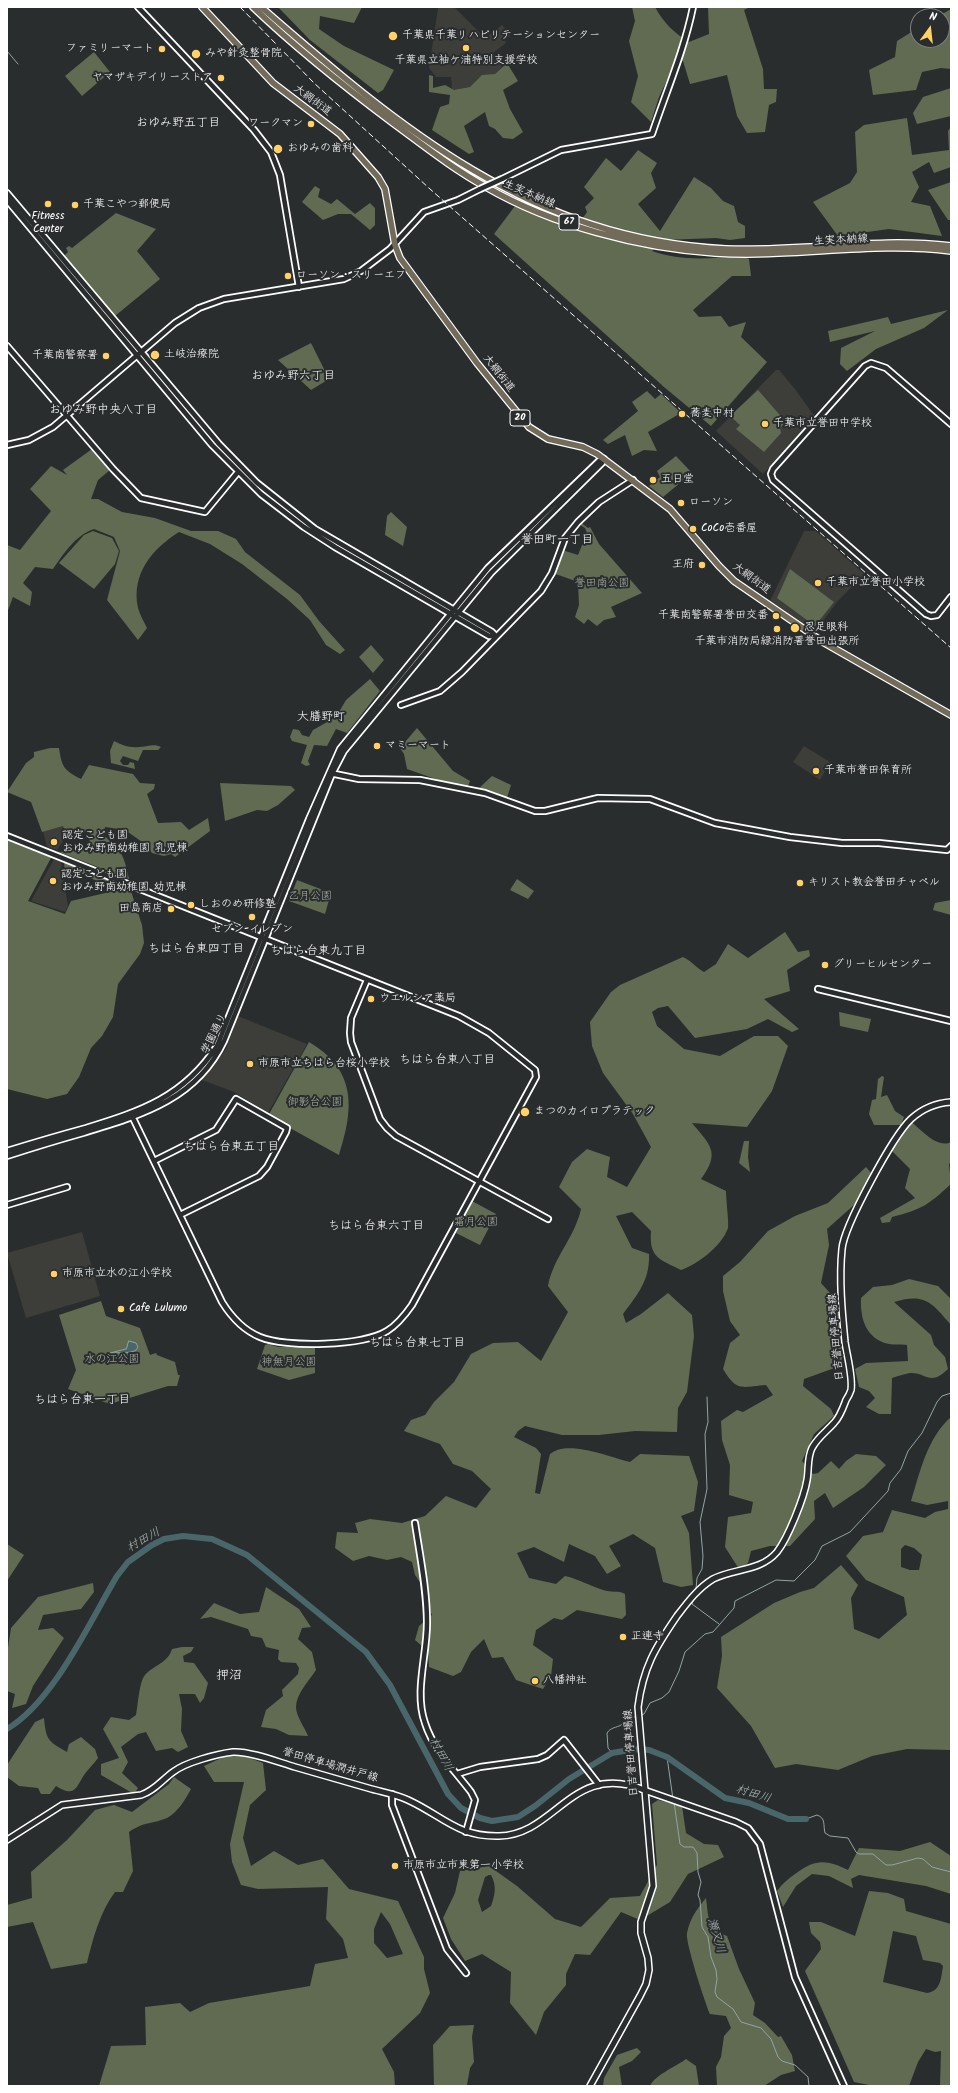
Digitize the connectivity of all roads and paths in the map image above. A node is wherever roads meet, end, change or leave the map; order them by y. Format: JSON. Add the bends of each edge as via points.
{"nodes":[{"id":1,"x":138,"y":7,"type":"edge"},
{"id":2,"x":202,"y":7,"type":"edge"},
{"id":3,"x":253,"y":7,"type":"edge"},
{"id":4,"x":261,"y":7,"type":"edge"},
{"id":5,"x":694,"y":7,"type":"edge"},
{"id":6,"x":7,"y":193,"type":"edge"},
{"id":7,"x":7,"y":200,"type":"edge"},
{"id":8,"x":395,"y":245,"type":"junction"},
{"id":9,"x":951,"y":246,"type":"edge"},
{"id":10,"x":951,"y":251,"type":"edge"},
{"id":11,"x":299,"y":287,"type":"junction"},
{"id":12,"x":7,"y":346,"type":"edge"},
{"id":13,"x":139,"y":354,"type":"junction"},
{"id":14,"x":67,"y":416,"type":"junction"},
{"id":15,"x":951,"y":424,"type":"edge"},
{"id":16,"x":7,"y":445,"type":"edge"},
{"id":17,"x":604,"y":459,"type":"junction"},
{"id":18,"x":238,"y":472,"type":"junction"},
{"id":19,"x":633,"y":480,"type":"junction"},
{"id":20,"x":951,"y":597,"type":"edge"},
{"id":21,"x":454,"y":613,"type":"junction"},
{"id":22,"x":496,"y":636,"type":"junction"},
{"id":23,"x":401,"y":705,"type":"dead end"},
{"id":24,"x":951,"y":715,"type":"edge"},
{"id":25,"x":330,"y":773,"type":"junction"},
{"id":26,"x":7,"y":836,"type":"edge"},
{"id":27,"x":951,"y":846,"type":"edge"},
{"id":28,"x":261,"y":938,"type":"junction"},
{"id":29,"x":266,"y":940,"type":"junction"},
{"id":30,"x":367,"y":980,"type":"junction"},
{"id":31,"x":818,"y":989,"type":"dead end"},
{"id":32,"x":951,"y":1021,"type":"edge"},
{"id":33,"x":951,"y":1102,"type":"edge"},
{"id":34,"x":131,"y":1116,"type":"junction"},
{"id":35,"x":7,"y":1151,"type":"edge"},
{"id":36,"x":7,"y":1156,"type":"edge"},
{"id":37,"x":154,"y":1161,"type":"junction"},
{"id":38,"x":479,"y":1182,"type":"junction"},
{"id":39,"x":67,"y":1186,"type":"dead end"},
{"id":40,"x":7,"y":1205,"type":"edge"},
{"id":41,"x":180,"y":1215,"type":"junction"},
{"id":42,"x":548,"y":1219,"type":"dead end"},
{"id":43,"x":415,"y":1523,"type":"dead end"},
{"id":44,"x":457,"y":1774,"type":"junction"},
{"id":45,"x":599,"y":1785,"type":"junction"},
{"id":46,"x":644,"y":1790,"type":"junction"},
{"id":47,"x":392,"y":1794,"type":"junction"},
{"id":48,"x":466,"y":1832,"type":"junction"},
{"id":49,"x":7,"y":1840,"type":"edge"},
{"id":50,"x":466,"y":1973,"type":"dead end"},
{"id":51,"x":590,"y":2086,"type":"edge"},
{"id":52,"x":844,"y":2086,"type":"edge"}],
"edges":[{"from":1,"to":11,"type":"street","via":[[254,130],[271,152],[280,175]]},
{"from":2,"to":8,"type":"main road","name":"大網街道","number":"20","via":[[273,83],[340,134],[378,177],[384,189]]},
{"from":3,"to":10,"type":"main road","name":"生実本納線","number":"67","via":[[356,95],[463,173],[509,198],[570,223],[623,239],[714,253],[759,254],[890,248]]},
{"from":4,"to":9,"type":"main road","name":"生実本納線","number":"67","via":[[352,86],[444,153],[493,183],[569,217],[643,238],[712,248],[756,250],[889,243]]},
{"from":5,"to":8,"type":"street","bridge":true,"via":[[684,46],[652,134],[561,150],[458,200],[424,212]]},
{"from":6,"to":13,"type":"street"},
{"from":7,"to":13,"type":"street"},
{"from":8,"to":11,"type":"street","via":[[367,267],[344,279]]},
{"from":8,"to":17,"type":"main road","name":"大網街道","number":"20","via":[[400,258],[420,287],[524,423],[548,439],[589,450]]},
{"from":11,"to":13,"type":"street","via":[[206,304],[181,319]]},
{"from":12,"to":14,"type":"street"},
{"from":13,"to":14,"type":"street"},
{"from":13,"to":18,"type":"street","via":[[212,445]]},
{"from":13,"to":21,"type":"street","via":[[241,468],[273,497],[314,529]]},
{"from":14,"to":16,"type":"street","via":[[37,436]]},
{"from":14,"to":18,"type":"street","via":[[131,490],[148,501],[204,512]]},
{"from":15,"to":20,"type":"street","via":[[886,368],[871,363],[865,366],[771,474],[773,480],[926,614],[937,615]]},
{"from":17,"to":19,"type":"main road","name":"大網街道","number":"20"},
{"from":17,"to":21,"type":"street","via":[[602,464],[494,569]]},
{"from":18,"to":21,"type":"street","via":[[275,505],[320,538]]},
{"from":19,"to":22,"type":"street","via":[[599,502],[578,522],[565,538],[552,573],[541,590]]},
{"from":19,"to":24,"type":"main road","name":"大網街道","number":"20","via":[[670,509],[734,581],[819,639]]},
{"from":21,"to":22,"type":"street","via":[[489,636]]},
{"from":21,"to":25,"type":"street","via":[[346,741]]},
{"from":22,"to":23,"type":"street","via":[[444,689]]},
{"from":25,"to":27,"type":"street","via":[[359,778],[420,780],[485,793],[535,811],[598,798],[643,798],[660,801],[715,823],[805,839],[947,850]]},
{"from":25,"to":28,"type":"street","name":"学園通り"},
{"from":25,"to":29,"type":"street","name":"学園通り","via":[[313,823]]},
{"from":26,"to":28,"type":"street"},
{"from":28,"to":29,"type":"street"},
{"from":28,"to":34,"type":"street","name":"学園通り","via":[[224,1031],[210,1056],[182,1086],[164,1099]]},
{"from":29,"to":30,"type":"street"},
{"from":29,"to":34,"type":"street","name":"学園通り","via":[[214,1060],[179,1095],[154,1109]]},
{"from":30,"to":38,"type":"street","via":[[351,1018],[350,1033],[360,1070],[380,1119],[396,1136]]},
{"from":30,"to":38,"type":"street","via":[[475,1024],[535,1070],[536,1077]]},
{"from":31,"to":32,"type":"street"},
{"from":33,"to":46,"type":"main road","name":"日吉誉田停車場線","via":[[925,1109],[910,1120],[900,1132],[845,1234],[841,1265],[845,1342],[851,1391],[840,1415],[818,1437],[810,1453],[807,1482],[786,1538],[777,1552],[766,1562],[713,1579],[698,1591],[683,1607],[657,1644],[644,1678],[638,1707]]},
{"from":34,"to":35,"type":"street","name":"学園通り"},
{"from":34,"to":36,"type":"street","name":"学園通り"},
{"from":34,"to":37,"type":"street"},
{"from":37,"to":41,"type":"street"},
{"from":37,"to":41,"type":"street","via":[[216,1130],[236,1099],[287,1128],[267,1167],[259,1176]]},
{"from":38,"to":41,"type":"street","via":[[404,1316],[386,1332],[355,1342],[282,1343],[259,1337],[246,1330],[222,1302]]},
{"from":38,"to":42,"type":"street"},
{"from":39,"to":40,"type":"street"},
{"from":43,"to":44,"type":"street","via":[[427,1613],[421,1693],[423,1712],[433,1741]]},
{"from":44,"to":45,"type":"street","via":[[480,1767],[538,1759],[547,1755],[564,1740]]},
{"from":44,"to":48,"type":"street","via":[[473,1795],[475,1804]]},
{"from":45,"to":46,"type":"main road","name":"誉田停車場潤井戸線","via":[[624,1784]]},
{"from":45,"to":48,"type":"main road","name":"誉田停車場潤井戸線","via":[[572,1796],[538,1822],[518,1833],[488,1836]]},
{"from":46,"to":51,"type":"main road","name":"日吉誉田停車場線","via":[[653,1886],[642,1922],[643,1943],[649,1963],[648,1977]]},
{"from":46,"to":52,"type":"street","via":[[736,1822],[748,1828],[760,1844],[795,1977]]},
{"from":47,"to":48,"type":"main road","name":"誉田停車場潤井戸線","via":[[417,1804]]},
{"from":47,"to":49,"type":"main road","name":"誉田停車場潤井戸線","via":[[261,1757],[234,1752],[179,1768],[153,1789],[141,1795],[62,1805]]},
{"from":47,"to":50,"type":"street","via":[[392,1805],[447,1949]]}]}
